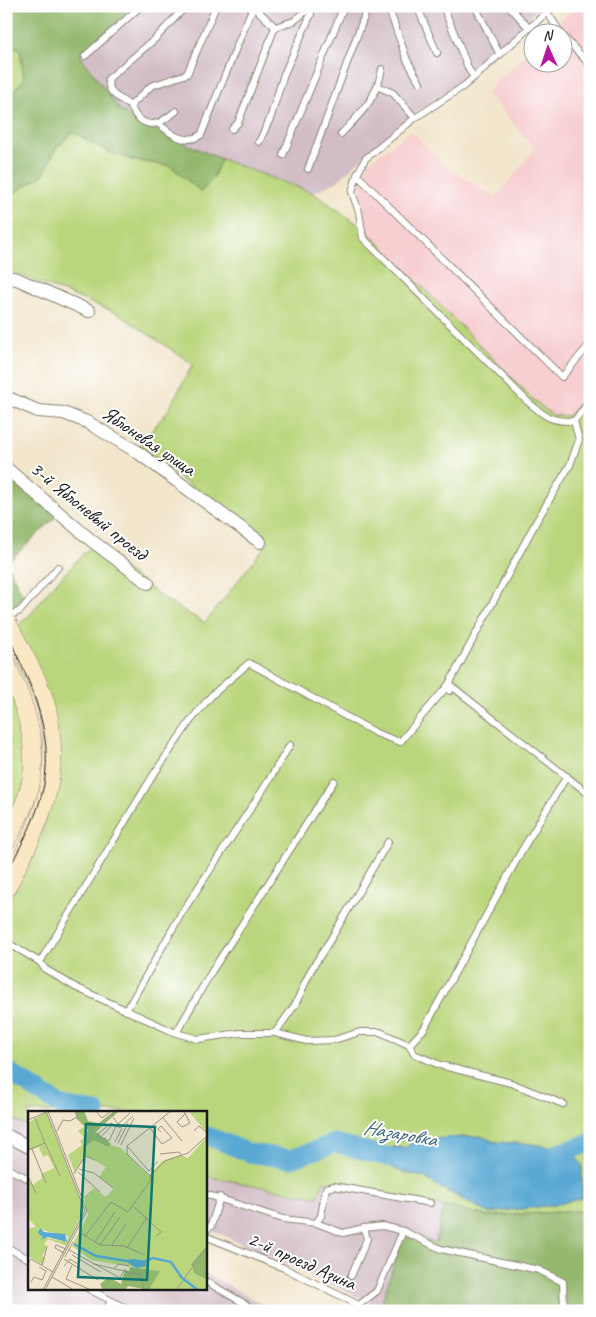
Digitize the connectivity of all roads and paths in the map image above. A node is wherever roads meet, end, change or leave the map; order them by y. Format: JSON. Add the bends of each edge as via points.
{"nodes":[{"id":1,"x":141,"y":6,"type":"edge"},
{"id":2,"x":186,"y":6,"type":"edge"},
{"id":3,"x":216,"y":6,"type":"edge"},
{"id":4,"x":344,"y":6,"type":"edge"},
{"id":5,"x":368,"y":6,"type":"edge"},
{"id":6,"x":388,"y":6,"type":"edge"},
{"id":7,"x":417,"y":6,"type":"edge"},
{"id":8,"x":443,"y":6,"type":"edge"},
{"id":9,"x":475,"y":6,"type":"edge"},
{"id":10,"x":509,"y":6,"type":"edge"},
{"id":11,"x":554,"y":6,"type":"edge"},
{"id":12,"x":254,"y":7,"type":"edge"},
{"id":13,"x":311,"y":8,"type":"edge"},
{"id":14,"x":547,"y":12,"type":"junction"},
{"id":15,"x":524,"y":22,"type":"edge"},
{"id":16,"x":536,"y":22,"type":"edge"},
{"id":17,"x":554,"y":22,"type":"edge"},
{"id":18,"x":274,"y":28,"type":"junction"},
{"id":19,"x":524,"y":33,"type":"edge"},
{"id":20,"x":574,"y":48,"type":"edge"},
{"id":21,"x":437,"y":53,"type":"dead end"},
{"id":22,"x":500,"y":55,"type":"junction"},
{"id":23,"x":85,"y":56,"type":"dead end"},
{"id":24,"x":590,"y":65,"type":"edge"},
{"id":25,"x":382,"y":69,"type":"dead end"},
{"id":26,"x":474,"y":77,"type":"junction"},
{"id":27,"x":420,"y":83,"type":"dead end"},
{"id":28,"x":378,"y":86,"type":"junction"},
{"id":29,"x":130,"y":106,"type":"junction"},
{"id":30,"x":176,"y":111,"type":"dead end"},
{"id":31,"x":415,"y":118,"type":"junction"},
{"id":32,"x":159,"y":124,"type":"junction"},
{"id":33,"x":232,"y":128,"type":"dead end"},
{"id":34,"x":341,"y":134,"type":"dead end"},
{"id":35,"x":259,"y":142,"type":"dead end"},
{"id":36,"x":282,"y":154,"type":"dead end"},
{"id":37,"x":308,"y":169,"type":"dead end"},
{"id":38,"x":357,"y":175,"type":"junction"},
{"id":39,"x":6,"y":277,"type":"edge"},
{"id":40,"x":89,"y":311,"type":"dead end"},
{"id":41,"x":590,"y":344,"type":"edge"},
{"id":42,"x":6,"y":397,"type":"edge"},
{"id":43,"x":590,"y":401,"type":"edge"},
{"id":44,"x":574,"y":421,"type":"junction"},
{"id":45,"x":6,"y":468,"type":"edge"},
{"id":46,"x":260,"y":542,"type":"dead end"},
{"id":47,"x":58,"y":567,"type":"dead end"},
{"id":48,"x":148,"y":583,"type":"dead end"},
{"id":49,"x":6,"y":618,"type":"edge"},
{"id":50,"x":6,"y":664,"type":"edge"},
{"id":51,"x":450,"y":688,"type":"junction"},
{"id":52,"x":290,"y":745,"type":"dead end"},
{"id":53,"x":567,"y":776,"type":"junction"},
{"id":54,"x":334,"y":781,"type":"dead end"},
{"id":55,"x":590,"y":795,"type":"edge"},
{"id":56,"x":6,"y":842,"type":"edge"},
{"id":57,"x":388,"y":842,"type":"dead end"},
{"id":58,"x":6,"y":889,"type":"edge"},
{"id":59,"x":6,"y":942,"type":"edge"},
{"id":60,"x":40,"y":962,"type":"junction"},
{"id":61,"x":126,"y":1011,"type":"junction"},
{"id":62,"x":176,"y":1033,"type":"junction"},
{"id":63,"x":275,"y":1033,"type":"junction"},
{"id":64,"x":409,"y":1045,"type":"junction"},
{"id":65,"x":563,"y":1104,"type":"dead end"},
{"id":66,"x":6,"y":1136,"type":"edge"},
{"id":67,"x":28,"y":1146,"type":"edge"},
{"id":68,"x":6,"y":1168,"type":"edge"},
{"id":69,"x":28,"y":1179,"type":"edge"},
{"id":70,"x":206,"y":1194,"type":"edge"},
{"id":71,"x":220,"y":1197,"type":"junction"},
{"id":72,"x":430,"y":1203,"type":"dead end"},
{"id":73,"x":316,"y":1223,"type":"junction"},
{"id":74,"x":364,"y":1228,"type":"junction"},
{"id":75,"x":206,"y":1231,"type":"edge"},
{"id":76,"x":403,"y":1231,"type":"junction"},
{"id":77,"x":206,"y":1236,"type":"edge"},
{"id":78,"x":6,"y":1247,"type":"edge"},
{"id":79,"x":28,"y":1258,"type":"edge"},
{"id":80,"x":351,"y":1276,"type":"dead end"},
{"id":81,"x":206,"y":1282,"type":"edge"},
{"id":82,"x":91,"y":1290,"type":"edge"},
{"id":83,"x":111,"y":1301,"type":"junction"},
{"id":84,"x":247,"y":1306,"type":"dead end"},
{"id":85,"x":106,"y":1311,"type":"edge"},
{"id":86,"x":131,"y":1311,"type":"edge"},
{"id":87,"x":564,"y":1311,"type":"edge"}],
"edges":[{"from":1,"to":23,"type":"lane"},
{"from":2,"to":29,"type":"lane","via":[[155,39],[108,79],[108,87],[116,98]]},
{"from":3,"to":29,"type":"lane","via":[[187,74],[151,86]]},
{"from":4,"to":36,"type":"lane"},
{"from":5,"to":37,"type":"lane"},
{"from":6,"to":27,"type":"lane","via":[[407,60]]},
{"from":7,"to":21,"type":"lane"},
{"from":8,"to":26,"type":"lane"},
{"from":9,"to":22,"type":"lane"},
{"from":10,"to":15,"type":"lane"},
{"from":11,"to":14,"type":"lane"},
{"from":12,"to":18,"type":"lane"},
{"from":12,"to":32,"type":"lane","via":[[201,135],[194,140],[179,138]]},
{"from":13,"to":18,"type":"lane","via":[[294,21]]},
{"from":13,"to":35,"type":"lane"},
{"from":14,"to":16,"type":"lane"},
{"from":14,"to":17,"type":"lane"},
{"from":18,"to":33,"type":"lane","via":[[238,123]]},
{"from":19,"to":22,"type":"lane"},
{"from":20,"to":24,"type":"lane"},
{"from":22,"to":26,"type":"lane"},
{"from":25,"to":28,"type":"lane"},
{"from":26,"to":31,"type":"lane"},
{"from":28,"to":31,"type":"lane","via":[[392,93]]},
{"from":28,"to":34,"type":"lane","via":[[366,108]]},
{"from":29,"to":32,"type":"lane","via":[[137,118],[147,124]]},
{"from":30,"to":32,"type":"lane"},
{"from":31,"to":38,"type":"lane","via":[[365,159]]},
{"from":38,"to":41,"type":"lane","via":[[562,377]]},
{"from":38,"to":44,"type":"lane","via":[[352,192],[363,238],[528,402],[548,418]]},
{"from":39,"to":40,"type":"street"},
{"from":42,"to":46,"type":"street","name":"Яблоневая улица","via":[[38,410],[63,413],[88,422],[136,451]]},
{"from":43,"to":44,"type":"lane"},
{"from":44,"to":51,"type":"lane","via":[[579,440],[570,465],[536,522]]},
{"from":45,"to":48,"type":"street","name":"3-й Яблоневый проезд","via":[[92,541]]},
{"from":47,"to":49,"type":"lane","via":[[20,611]]},
{"from":49,"to":58,"type":"street","via":[[36,680],[49,717],[52,773],[37,826]]},
{"from":50,"to":56,"type":"street","via":[[29,721],[33,771],[29,792]]},
{"from":51,"to":53,"type":"lane"},
{"from":51,"to":60,"type":"lane","via":[[400,742],[376,733],[250,664],[212,695],[190,720]]},
{"from":52,"to":61,"type":"lane","via":[[181,914]]},
{"from":53,"to":55,"type":"lane"},
{"from":53,"to":64,"type":"lane","via":[[522,850],[424,1029]]},
{"from":54,"to":62,"type":"lane"},
{"from":57,"to":63,"type":"lane","via":[[310,970],[295,1005]]},
{"from":59,"to":60,"type":"lane"},
{"from":60,"to":61,"type":"lane","via":[[75,987]]},
{"from":61,"to":62,"type":"lane"},
{"from":62,"to":63,"type":"lane","via":[[198,1039],[240,1033]]},
{"from":63,"to":64,"type":"lane","via":[[307,1041],[380,1032]]},
{"from":64,"to":65,"type":"lane","via":[[414,1054],[440,1065],[511,1082]]},
{"from":66,"to":67,"type":"street"},
{"from":68,"to":69,"type":"lane"},
{"from":70,"to":71,"type":"lane"},
{"from":71,"to":73,"type":"lane","via":[[283,1219]]},
{"from":71,"to":75,"type":"lane","via":[[211,1226]]},
{"from":72,"to":73,"type":"lane","via":[[334,1186],[326,1188],[321,1216]]},
{"from":73,"to":74,"type":"lane","via":[[344,1233]]},
{"from":74,"to":76,"type":"lane","via":[[383,1226]]},
{"from":74,"to":80,"type":"lane","via":[[367,1239]]},
{"from":76,"to":77,"type":"lane","name":"2-й проезд Азина","via":[[377,1291],[359,1305],[284,1268]]},
{"from":76,"to":87,"type":"lane","via":[[441,1249],[539,1270],[563,1282]]},
{"from":78,"to":79,"type":"lane"},
{"from":81,"to":84,"type":"lane"},
{"from":82,"to":83,"type":"lane"},
{"from":83,"to":85,"type":"lane"},
{"from":83,"to":86,"type":"lane"}]}
